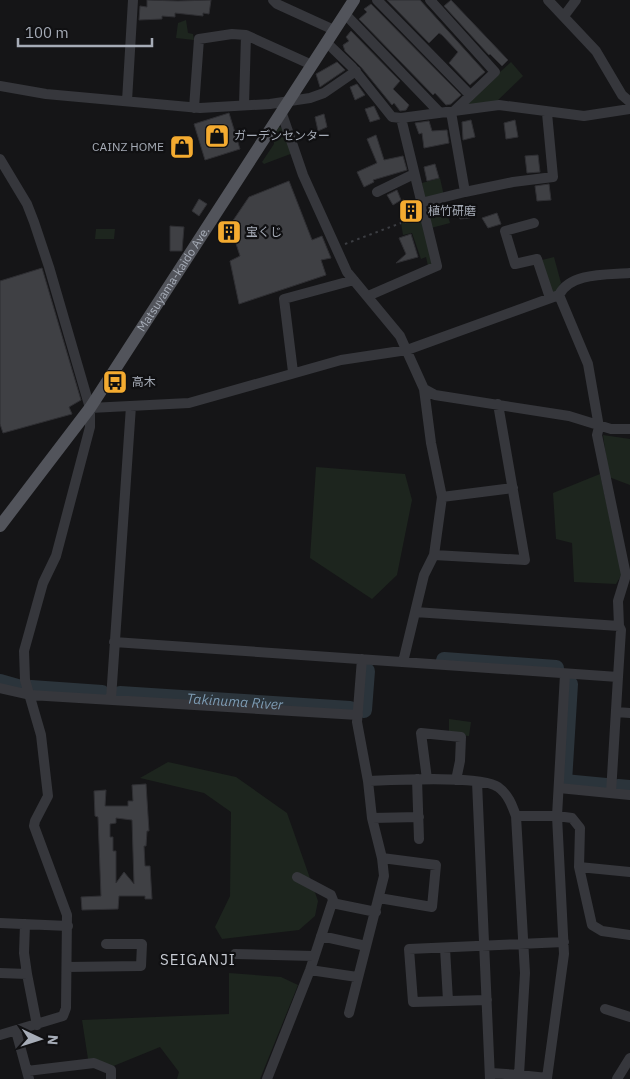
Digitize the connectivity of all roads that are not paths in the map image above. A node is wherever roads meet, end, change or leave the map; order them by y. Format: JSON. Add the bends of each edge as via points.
{"nodes":[{"id":1,"x":133,"y":0,"type":"edge"},
{"id":2,"x":273,"y":0,"type":"edge"},
{"id":3,"x":354,"y":0,"type":"edge"},
{"id":4,"x":377,"y":0,"type":"edge"},
{"id":5,"x":430,"y":0,"type":"edge"},
{"id":6,"x":548,"y":0,"type":"edge"},
{"id":7,"x":576,"y":0,"type":"edge"},
{"id":8,"x":344,"y":14,"type":"junction"},
{"id":9,"x":564,"y":16,"type":"junction"},
{"id":10,"x":334,"y":30,"type":"junction"},
{"id":11,"x":246,"y":35,"type":"junction"},
{"id":12,"x":326,"y":42,"type":"junction"},
{"id":13,"x":312,"y":65,"type":"junction"},
{"id":14,"x":356,"y":72,"type":"junction"},
{"id":15,"x":0,"y":86,"type":"edge"},
{"id":16,"x":470,"y":95,"type":"junction"},
{"id":17,"x":127,"y":101,"type":"junction"},
{"id":18,"x":289,"y":101,"type":"junction"},
{"id":19,"x":630,"y":102,"type":"edge"},
{"id":20,"x":244,"y":105,"type":"junction"},
{"id":21,"x":194,"y":108,"type":"junction"},
{"id":22,"x":630,"y":109,"type":"edge"},
{"id":23,"x":452,"y":112,"type":"junction"},
{"id":24,"x":440,"y":113,"type":"junction"},
{"id":25,"x":547,"y":113,"type":"junction"},
{"id":26,"x":282,"y":114,"type":"junction"},
{"id":27,"x":401,"y":118,"type":"junction"},
{"id":28,"x":0,"y":159,"type":"edge"},
{"id":29,"x":414,"y":174,"type":"junction"},
{"id":30,"x":377,"y":192,"type":"dead end"},
{"id":31,"x":465,"y":192,"type":"junction"},
{"id":32,"x":421,"y":203,"type":"junction"},
{"id":33,"x":534,"y":223,"type":"dead end"},
{"id":34,"x":630,"y":273,"type":"edge"},
{"id":35,"x":354,"y":280,"type":"junction"},
{"id":36,"x":368,"y":296,"type":"junction"},
{"id":37,"x":554,"y":296,"type":"junction"},
{"id":38,"x":407,"y":350,"type":"junction"},
{"id":39,"x":293,"y":372,"type":"junction"},
{"id":40,"x":424,"y":389,"type":"junction"},
{"id":41,"x":498,"y":404,"type":"junction"},
{"id":42,"x":130,"y":406,"type":"junction"},
{"id":43,"x":90,"y":408,"type":"junction"},
{"id":44,"x":599,"y":427,"type":"junction"},
{"id":45,"x":630,"y":428,"type":"edge"},
{"id":46,"x":513,"y":488,"type":"junction"},
{"id":47,"x":442,"y":497,"type":"junction"},
{"id":48,"x":0,"y":526,"type":"edge"},
{"id":49,"x":434,"y":555,"type":"junction"},
{"id":50,"x":415,"y":612,"type":"junction"},
{"id":51,"x":619,"y":626,"type":"junction"},
{"id":52,"x":114,"y":642,"type":"junction"},
{"id":53,"x":362,"y":659,"type":"junction"},
{"id":54,"x":403,"y":662,"type":"junction"},
{"id":55,"x":565,"y":674,"type":"junction"},
{"id":56,"x":618,"y":677,"type":"junction"},
{"id":57,"x":0,"y":688,"type":"edge"},
{"id":58,"x":30,"y":695,"type":"junction"},
{"id":59,"x":111,"y":699,"type":"junction"},
{"id":60,"x":616,"y":712,"type":"junction"},
{"id":61,"x":630,"y":713,"type":"edge"},
{"id":62,"x":358,"y":715,"type":"junction"},
{"id":63,"x":422,"y":779,"type":"junction"},
{"id":64,"x":456,"y":780,"type":"junction"},
{"id":65,"x":368,"y":781,"type":"junction"},
{"id":66,"x":477,"y":782,"type":"junction"},
{"id":67,"x":559,"y":788,"type":"junction"},
{"id":68,"x":611,"y":793,"type":"junction"},
{"id":69,"x":630,"y":795,"type":"edge"},
{"id":70,"x":516,"y":816,"type":"junction"},
{"id":71,"x":557,"y":816,"type":"junction"},
{"id":72,"x":419,"y":817,"type":"junction"},
{"id":73,"x":372,"y":818,"type":"junction"},
{"id":74,"x":419,"y":839,"type":"dead end"},
{"id":75,"x":382,"y":858,"type":"junction"},
{"id":76,"x":579,"y":867,"type":"junction"},
{"id":77,"x":630,"y":872,"type":"edge"},
{"id":78,"x":297,"y":877,"type":"dead end"},
{"id":79,"x":379,"y":898,"type":"junction"},
{"id":80,"x":332,"y":903,"type":"junction"},
{"id":81,"x":376,"y":912,"type":"junction"},
{"id":82,"x":0,"y":923,"type":"edge"},
{"id":83,"x":25,"y":924,"type":"junction"},
{"id":84,"x":68,"y":926,"type":"junction"},
{"id":85,"x":321,"y":936,"type":"junction"},
{"id":86,"x":630,"y":936,"type":"edge"},
{"id":87,"x":564,"y":942,"type":"junction"},
{"id":88,"x":524,"y":943,"type":"junction"},
{"id":89,"x":106,"y":944,"type":"dead end"},
{"id":90,"x":366,"y":946,"type":"junction"},
{"id":91,"x":484,"y":946,"type":"junction"},
{"id":92,"x":445,"y":948,"type":"junction"},
{"id":93,"x":235,"y":954,"type":"dead end"},
{"id":94,"x":314,"y":956,"type":"junction"},
{"id":95,"x":67,"y":967,"type":"junction"},
{"id":96,"x":310,"y":970,"type":"junction"},
{"id":97,"x":0,"y":973,"type":"edge"},
{"id":98,"x":27,"y":974,"type":"junction"},
{"id":99,"x":356,"y":978,"type":"junction"},
{"id":100,"x":487,"y":1000,"type":"junction"},
{"id":101,"x":448,"y":1001,"type":"junction"},
{"id":102,"x":605,"y":1009,"type":"dead end"},
{"id":103,"x":349,"y":1013,"type":"dead end"},
{"id":104,"x":630,"y":1017,"type":"edge"},
{"id":105,"x":37,"y":1025,"type":"junction"},
{"id":106,"x":16,"y":1031,"type":"junction"},
{"id":107,"x":0,"y":1035,"type":"edge"},
{"id":108,"x":630,"y":1058,"type":"edge"},
{"id":109,"x":28,"y":1075,"type":"edge"},
{"id":110,"x":491,"y":1076,"type":"edge"},
{"id":111,"x":518,"y":1076,"type":"junction"},
{"id":112,"x":533,"y":1078,"type":"edge"},
{"id":113,"x":111,"y":1079,"type":"edge"},
{"id":114,"x":267,"y":1079,"type":"edge"},
{"id":115,"x":617,"y":1079,"type":"edge"}],
"edges":[{"from":1,"to":17,"type":"street"},
{"from":2,"to":10,"type":"street"},
{"from":3,"to":8,"type":"main road","name":"Matsuyama-kaido Ave."},
{"from":4,"to":16,"type":"street"},
{"from":5,"to":16,"type":"street","via":[[495,72]]},
{"from":6,"to":9,"type":"street"},
{"from":7,"to":9,"type":"street"},
{"from":8,"to":10,"type":"main road","name":"Matsuyama-kaido Ave."},
{"from":8,"to":24,"type":"street"},
{"from":9,"to":19,"type":"street","via":[[596,51],[622,95]]},
{"from":10,"to":12,"type":"main road","name":"Matsuyama-kaido Ave."},
{"from":11,"to":13,"type":"street"},
{"from":11,"to":20,"type":"street"},
{"from":11,"to":21,"type":"street","via":[[199,39]]},
{"from":12,"to":13,"type":"main road","name":"Matsuyama-kaido Ave."},
{"from":12,"to":14,"type":"street"},
{"from":13,"to":18,"type":"main road","name":"Matsuyama-kaido Ave."},
{"from":14,"to":18,"type":"street","via":[[324,93]]},
{"from":14,"to":27,"type":"street","via":[[392,117]]},
{"from":15,"to":17,"type":"street","via":[[46,94]]},
{"from":16,"to":23,"type":"street"},
{"from":17,"to":21,"type":"street"},
{"from":18,"to":20,"type":"street"},
{"from":18,"to":26,"type":"main road","name":"Matsuyama-kaido Ave."},
{"from":20,"to":21,"type":"street"},
{"from":22,"to":25,"type":"street","via":[[584,116]]},
{"from":23,"to":24,"type":"street"},
{"from":23,"to":25,"type":"street","via":[[499,105]]},
{"from":23,"to":31,"type":"street"},
{"from":24,"to":27,"type":"street"},
{"from":25,"to":31,"type":"street","via":[[553,177]]},
{"from":26,"to":35,"type":"street","via":[[303,175],[347,272]]},
{"from":26,"to":43,"type":"main road","name":"Matsuyama-kaido Ave."},
{"from":27,"to":29,"type":"street"},
{"from":28,"to":43,"type":"street","via":[[34,222]]},
{"from":29,"to":30,"type":"street"},
{"from":29,"to":32,"type":"street"},
{"from":31,"to":32,"type":"street"},
{"from":32,"to":36,"type":"street","via":[[437,266]]},
{"from":33,"to":37,"type":"street","via":[[505,231],[515,264],[536,259]]},
{"from":34,"to":37,"type":"street","via":[[581,278],[563,286]]},
{"from":35,"to":36,"type":"street"},
{"from":35,"to":39,"type":"street","via":[[284,299]]},
{"from":36,"to":38,"type":"street","via":[[400,336]]},
{"from":37,"to":38,"type":"street"},
{"from":37,"to":44,"type":"street","via":[[588,364]]},
{"from":38,"to":39,"type":"street","via":[[341,360]]},
{"from":38,"to":40,"type":"street"},
{"from":39,"to":42,"type":"street","via":[[190,404]]},
{"from":40,"to":41,"type":"street","via":[[435,395]]},
{"from":40,"to":47,"type":"street"},
{"from":41,"to":44,"type":"street","via":[[569,416]]},
{"from":41,"to":46,"type":"street"},
{"from":42,"to":43,"type":"street"},
{"from":42,"to":52,"type":"street"},
{"from":43,"to":48,"type":"main road","name":"Matsuyama-kaido Ave."},
{"from":43,"to":58,"type":"street","via":[[90,427],[56,556],[43,582],[24,651],[25,680]]},
{"from":44,"to":45,"type":"street","via":[[611,430]]},
{"from":44,"to":51,"type":"street","via":[[597,435],[626,576],[618,601]]},
{"from":46,"to":47,"type":"street"},
{"from":46,"to":49,"type":"street","via":[[525,560]]},
{"from":47,"to":49,"type":"street"},
{"from":49,"to":50,"type":"street","via":[[424,575]]},
{"from":50,"to":51,"type":"street"},
{"from":50,"to":54,"type":"street"},
{"from":51,"to":56,"type":"street","via":[[622,630]]},
{"from":52,"to":53,"type":"street"},
{"from":52,"to":59,"type":"street"},
{"from":53,"to":54,"type":"street"},
{"from":53,"to":62,"type":"street"},
{"from":54,"to":55,"type":"street"},
{"from":55,"to":56,"type":"street"},
{"from":55,"to":67,"type":"street"},
{"from":56,"to":60,"type":"street"},
{"from":57,"to":58,"type":"street"},
{"from":58,"to":59,"type":"street"},
{"from":58,"to":84,"type":"street","via":[[41,735],[48,796],[34,826]]},
{"from":59,"to":62,"type":"street"},
{"from":60,"to":61,"type":"street"},
{"from":60,"to":68,"type":"street"},
{"from":62,"to":65,"type":"street"},
{"from":63,"to":64,"type":"street"},
{"from":63,"to":64,"type":"street","via":[[420,734],[461,737]]},
{"from":63,"to":65,"type":"street"},
{"from":63,"to":72,"type":"street"},
{"from":64,"to":66,"type":"street"},
{"from":65,"to":73,"type":"street"},
{"from":66,"to":70,"type":"street","via":[[498,787],[509,798]]},
{"from":66,"to":91,"type":"street"},
{"from":67,"to":68,"type":"street"},
{"from":67,"to":71,"type":"street"},
{"from":68,"to":69,"type":"street"},
{"from":70,"to":71,"type":"street"},
{"from":70,"to":88,"type":"street"},
{"from":71,"to":76,"type":"street","via":[[572,818],[580,828]]},
{"from":71,"to":87,"type":"street"},
{"from":72,"to":73,"type":"street"},
{"from":72,"to":74,"type":"street"},
{"from":73,"to":75,"type":"street"},
{"from":75,"to":79,"type":"street","via":[[384,876]]},
{"from":75,"to":79,"type":"street","via":[[436,865],[432,907]]},
{"from":76,"to":77,"type":"street"},
{"from":76,"to":86,"type":"street","via":[[592,926]]},
{"from":78,"to":80,"type":"street","via":[[331,895]]},
{"from":79,"to":81,"type":"street"},
{"from":80,"to":81,"type":"street"},
{"from":80,"to":85,"type":"street"},
{"from":81,"to":90,"type":"street"},
{"from":82,"to":83,"type":"street"},
{"from":83,"to":84,"type":"street"},
{"from":83,"to":98,"type":"street"},
{"from":84,"to":95,"type":"street"},
{"from":85,"to":90,"type":"street"},
{"from":85,"to":94,"type":"street"},
{"from":87,"to":88,"type":"street"},
{"from":87,"to":112,"type":"street","via":[[547,1078]]},
{"from":88,"to":91,"type":"street"},
{"from":88,"to":111,"type":"street"},
{"from":89,"to":95,"type":"street","via":[[142,944],[141,966]]},
{"from":90,"to":99,"type":"street"},
{"from":91,"to":92,"type":"street"},
{"from":91,"to":100,"type":"street"},
{"from":92,"to":101,"type":"street"},
{"from":92,"to":101,"type":"street","via":[[409,949],[413,1002]]},
{"from":93,"to":94,"type":"street"},
{"from":94,"to":96,"type":"street"},
{"from":95,"to":105,"type":"street","via":[[66,1008],[62,1016]]},
{"from":96,"to":99,"type":"street"},
{"from":96,"to":114,"type":"street"},
{"from":97,"to":98,"type":"street"},
{"from":98,"to":105,"type":"street"},
{"from":99,"to":103,"type":"street"},
{"from":100,"to":101,"type":"street"},
{"from":100,"to":110,"type":"street"},
{"from":102,"to":104,"type":"street"},
{"from":105,"to":106,"type":"street"},
{"from":106,"to":107,"type":"street"},
{"from":106,"to":109,"type":"street"},
{"from":108,"to":115,"type":"street"},
{"from":109,"to":113,"type":"street","via":[[94,1063],[111,1070]]},
{"from":110,"to":111,"type":"street"},
{"from":111,"to":112,"type":"street"}]}
